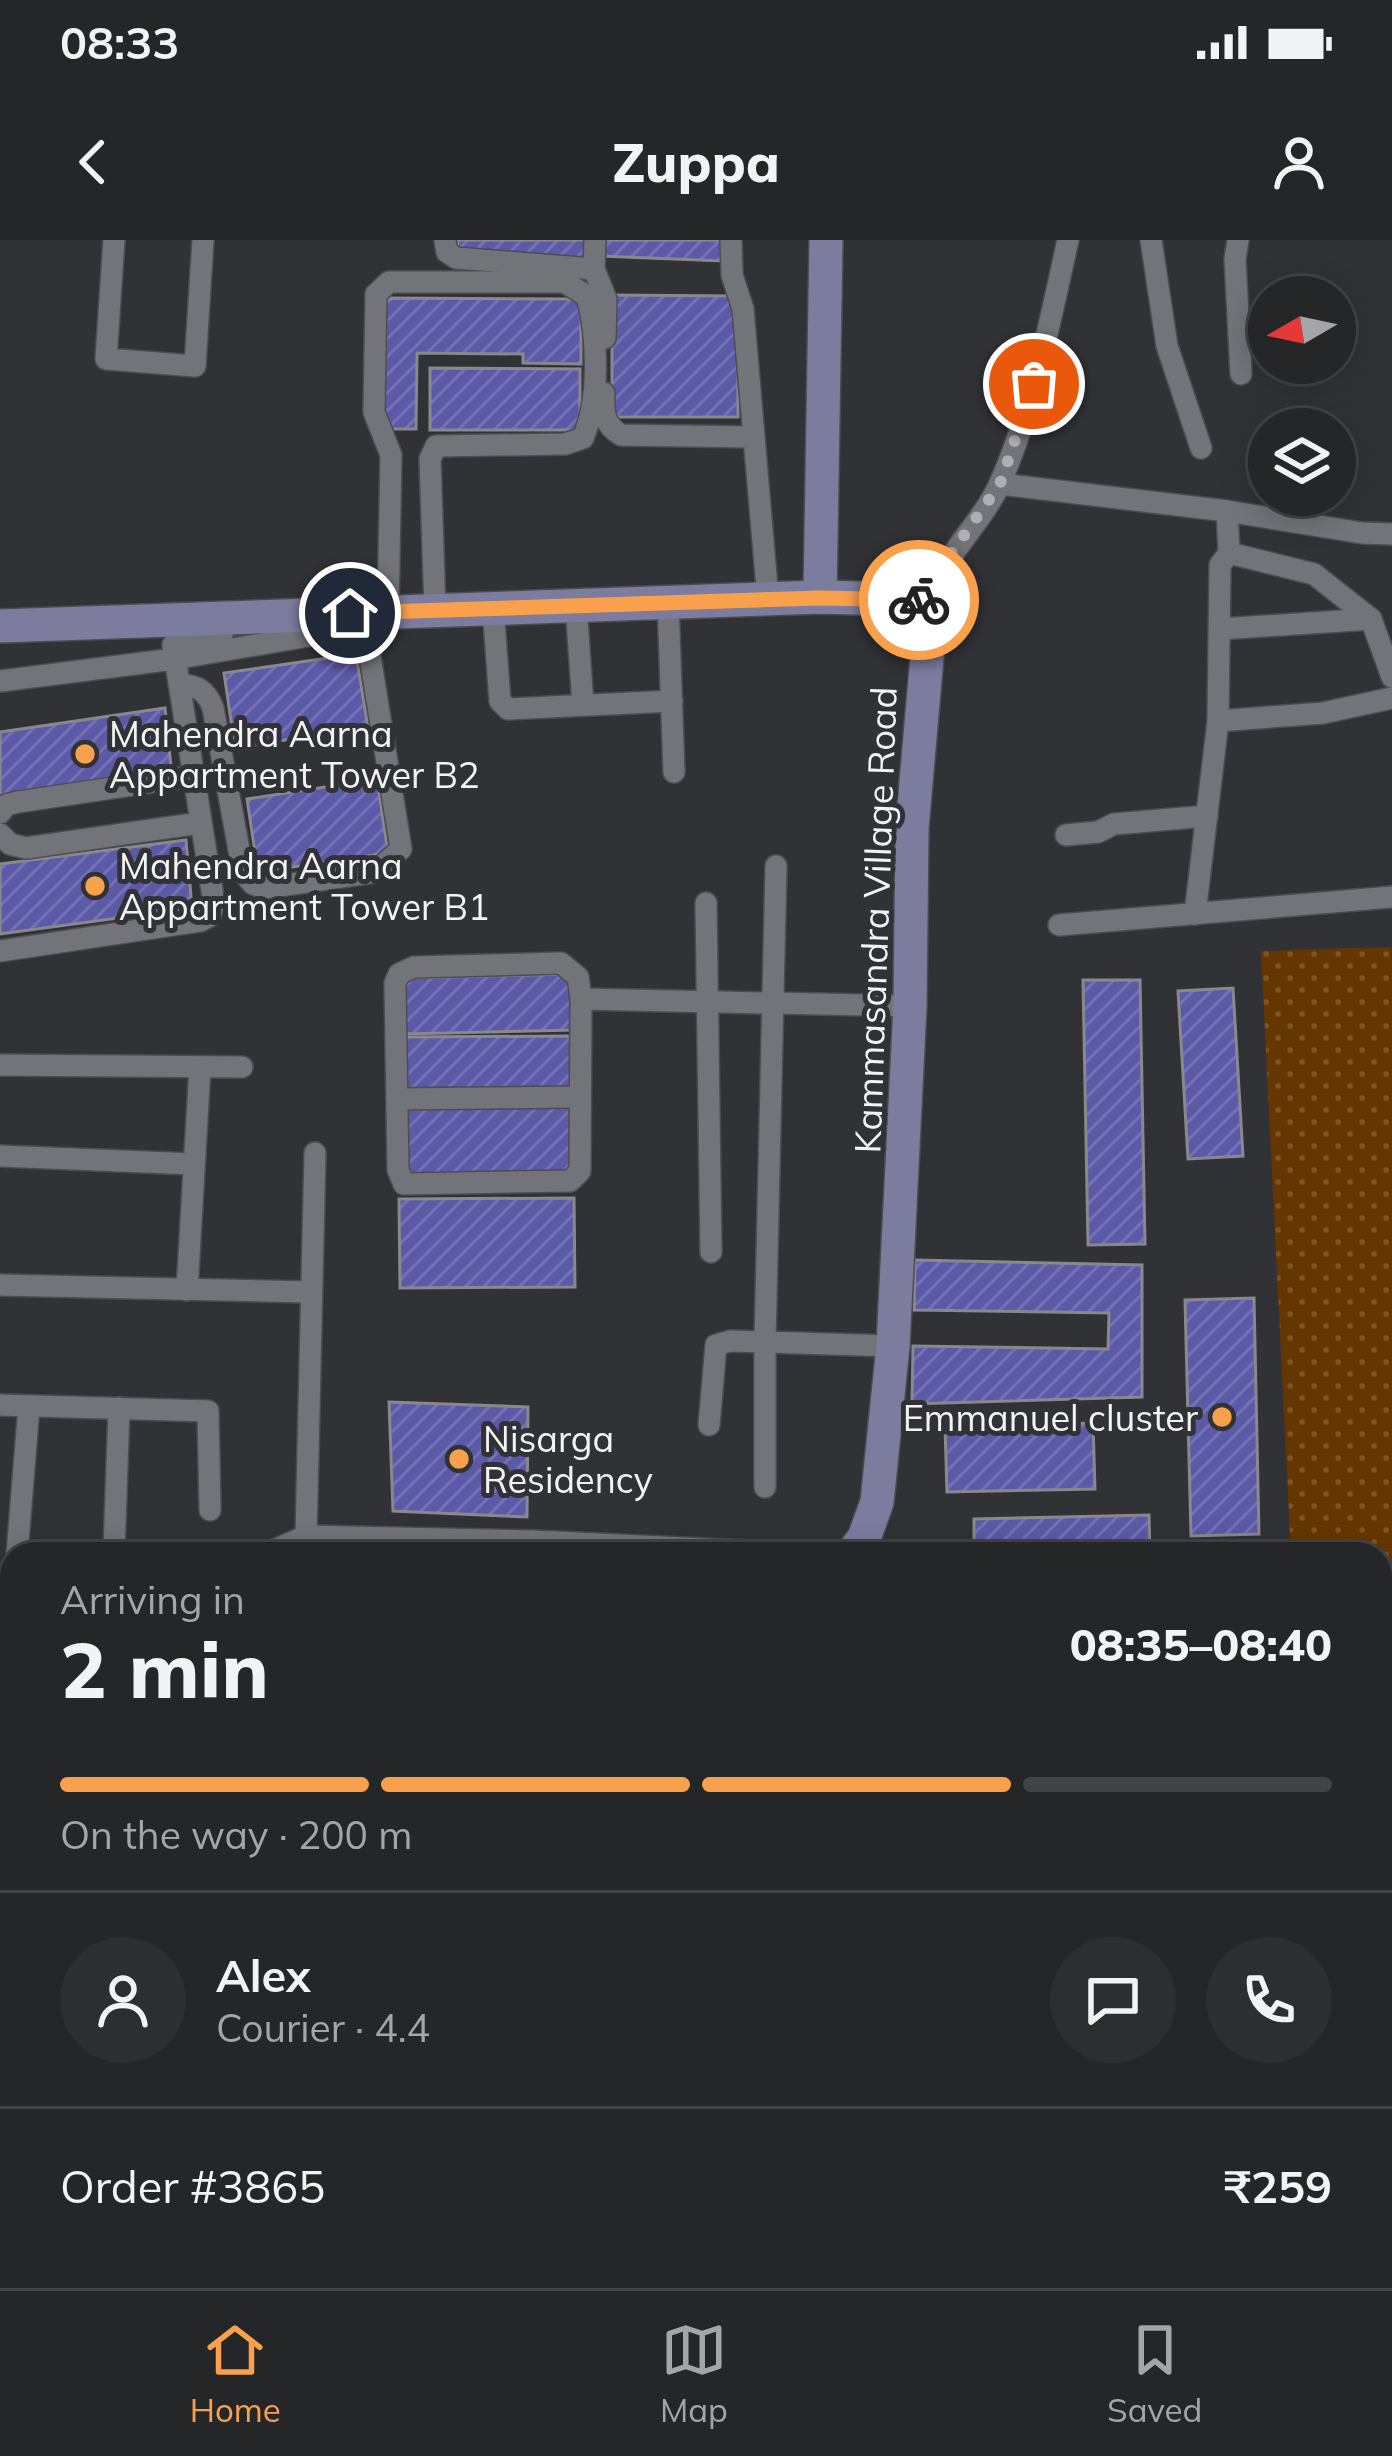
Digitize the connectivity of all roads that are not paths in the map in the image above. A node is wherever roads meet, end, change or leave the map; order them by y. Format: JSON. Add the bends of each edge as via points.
{"nodes":[{"id":1,"x":114,"y":240,"type":"edge"},
{"id":2,"x":203,"y":240,"type":"edge"},
{"id":3,"x":445,"y":240,"type":"edge"},
{"id":4,"x":595,"y":240,"type":"edge"},
{"id":5,"x":731,"y":240,"type":"edge"},
{"id":6,"x":826,"y":240,"type":"edge"},
{"id":7,"x":1068,"y":240,"type":"edge"},
{"id":8,"x":1151,"y":240,"type":"edge"},
{"id":9,"x":1238,"y":240,"type":"edge"},
{"id":10,"x":594,"y":269,"type":"junction"},
{"id":11,"x":1241,"y":374,"type":"dead end"},
{"id":12,"x":754,"y":437,"type":"junction"},
{"id":13,"x":1201,"y":448,"type":"dead end"},
{"id":14,"x":1000,"y":484,"type":"junction"},
{"id":15,"x":1228,"y":511,"type":"junction"},
{"id":16,"x":1392,"y":534,"type":"edge"},
{"id":17,"x":1229,"y":553,"type":"junction"},
{"id":18,"x":820,"y":598,"type":"junction"},
{"id":19,"x":768,"y":599,"type":"junction"},
{"id":20,"x":932,"y":600,"type":"junction"},
{"id":21,"x":668,"y":602,"type":"junction"},
{"id":22,"x":576,"y":605,"type":"junction"},
{"id":23,"x":493,"y":608,"type":"junction"},
{"id":24,"x":435,"y":610,"type":"junction"},
{"id":25,"x":388,"y":612,"type":"junction"},
{"id":26,"x":237,"y":617,"type":"junction"},
{"id":27,"x":1371,"y":619,"type":"junction"},
{"id":28,"x":0,"y":626,"type":"edge"},
{"id":29,"x":1220,"y":629,"type":"junction"},
{"id":30,"x":174,"y":659,"type":"junction"},
{"id":31,"x":1392,"y":677,"type":"edge"},
{"id":32,"x":0,"y":682,"type":"edge"},
{"id":33,"x":179,"y":684,"type":"junction"},
{"id":34,"x":1392,"y":698,"type":"edge"},
{"id":35,"x":672,"y":701,"type":"junction"},
{"id":36,"x":583,"y":705,"type":"junction"},
{"id":37,"x":1218,"y":721,"type":"junction"},
{"id":38,"x":674,"y":772,"type":"dead end"},
{"id":39,"x":193,"y":776,"type":"junction"},
{"id":40,"x":0,"y":813,"type":"edge"},
{"id":41,"x":1207,"y":816,"type":"junction"},
{"id":42,"x":200,"y":823,"type":"junction"},
{"id":43,"x":0,"y":833,"type":"edge"},
{"id":44,"x":1066,"y":835,"type":"dead end"},
{"id":45,"x":776,"y":866,"type":"dead end"},
{"id":46,"x":1392,"y":897,"type":"edge"},
{"id":47,"x":706,"y":903,"type":"dead end"},
{"id":48,"x":1196,"y":914,"type":"junction"},
{"id":49,"x":1059,"y":925,"type":"dead end"},
{"id":50,"x":0,"y":951,"type":"edge"},
{"id":51,"x":581,"y":999,"type":"junction"},
{"id":52,"x":708,"y":1003,"type":"junction"},
{"id":53,"x":776,"y":1005,"type":"junction"},
{"id":54,"x":910,"y":1006,"type":"junction"},
{"id":55,"x":0,"y":1065,"type":"edge"},
{"id":56,"x":200,"y":1067,"type":"junction"},
{"id":57,"x":242,"y":1067,"type":"dead end"},
{"id":58,"x":579,"y":1097,"type":"junction"},
{"id":59,"x":397,"y":1099,"type":"junction"},
{"id":60,"x":315,"y":1153,"type":"dead end"},
{"id":61,"x":0,"y":1156,"type":"edge"},
{"id":62,"x":194,"y":1164,"type":"junction"},
{"id":63,"x":711,"y":1252,"type":"dead end"},
{"id":64,"x":0,"y":1286,"type":"edge"},
{"id":65,"x":187,"y":1289,"type":"junction"},
{"id":66,"x":311,"y":1292,"type":"junction"},
{"id":67,"x":765,"y":1342,"type":"junction"},
{"id":68,"x":893,"y":1346,"type":"junction"},
{"id":69,"x":0,"y":1406,"type":"edge"},
{"id":70,"x":28,"y":1406,"type":"junction"},
{"id":71,"x":119,"y":1408,"type":"junction"},
{"id":72,"x":709,"y":1425,"type":"dead end"},
{"id":73,"x":765,"y":1487,"type":"dead end"},
{"id":74,"x":210,"y":1510,"type":"dead end"},
{"id":75,"x":306,"y":1536,"type":"junction"},
{"id":76,"x":17,"y":1542,"type":"edge"},
{"id":77,"x":114,"y":1542,"type":"edge"},
{"id":78,"x":293,"y":1542,"type":"edge"},
{"id":79,"x":427,"y":1542,"type":"edge"},
{"id":80,"x":861,"y":1542,"type":"edge"}],
"edges":[{"from":1,"to":2,"type":"street","via":[[106,359],[195,366]]},
{"from":3,"to":10,"type":"street","via":[[457,258]]},
{"from":4,"to":10,"type":"street"},
{"from":5,"to":12,"type":"street"},
{"from":6,"to":18,"type":"street"},
{"from":7,"to":14,"type":"street","name":"Kammasandra Village Road"},
{"from":8,"to":13,"type":"street","via":[[1167,346]]},
{"from":9,"to":11,"type":"street"},
{"from":10,"to":12,"type":"street","via":[[606,299],[603,411],[610,428],[621,435]]},
{"from":12,"to":19,"type":"street"},
{"from":14,"to":15,"type":"street"},
{"from":14,"to":20,"type":"street","name":"Kammasandra Village Road","via":[[941,568]]},
{"from":15,"to":16,"type":"street"},
{"from":15,"to":17,"type":"street"},
{"from":17,"to":27,"type":"street","via":[[1315,574]]},
{"from":17,"to":29,"type":"street","via":[[1220,565]]},
{"from":18,"to":19,"type":"street"},
{"from":18,"to":20,"type":"street"},
{"from":19,"to":21,"type":"street"},
{"from":20,"to":54,"type":"street","name":"Kammasandra Village Road","via":[[912,828]]},
{"from":21,"to":22,"type":"street"},
{"from":21,"to":35,"type":"street"},
{"from":22,"to":23,"type":"street"},
{"from":22,"to":36,"type":"street"},
{"from":23,"to":24,"type":"street"},
{"from":23,"to":36,"type":"street","via":[[500,701],[519,710]]},
{"from":24,"to":25,"type":"street"},
{"from":24,"to":25,"type":"street","via":[[436,446],[583,438],[594,325],[587,296],[564,282],[389,281],[376,294],[374,412],[391,455]]},
{"from":25,"to":26,"type":"street"},
{"from":26,"to":28,"type":"street"},
{"from":26,"to":30,"type":"street","via":[[233,633],[178,640]]},
{"from":27,"to":29,"type":"street"},
{"from":27,"to":31,"type":"street"},
{"from":29,"to":37,"type":"street"},
{"from":30,"to":32,"type":"street"},
{"from":30,"to":33,"type":"street"},
{"from":30,"to":33,"type":"street","via":[[349,629],[361,636],[401,849],[375,872],[253,884],[243,872],[213,708],[207,693]]},
{"from":33,"to":39,"type":"street"},
{"from":34,"to":37,"type":"street"},
{"from":35,"to":36,"type":"street"},
{"from":35,"to":38,"type":"street"},
{"from":37,"to":41,"type":"street"},
{"from":39,"to":40,"type":"street","via":[[18,802]]},
{"from":39,"to":42,"type":"street"},
{"from":41,"to":44,"type":"street"},
{"from":41,"to":48,"type":"street"},
{"from":42,"to":43,"type":"street","via":[[26,848]]},
{"from":42,"to":50,"type":"street","via":[[210,916]]},
{"from":45,"to":53,"type":"street"},
{"from":46,"to":48,"type":"street"},
{"from":47,"to":52,"type":"street"},
{"from":48,"to":49,"type":"street"},
{"from":51,"to":52,"type":"street"},
{"from":51,"to":58,"type":"street"},
{"from":51,"to":59,"type":"street","via":[[578,977],[561,963],[399,974]]},
{"from":52,"to":53,"type":"street"},
{"from":52,"to":63,"type":"street"},
{"from":53,"to":54,"type":"street"},
{"from":53,"to":67,"type":"street"},
{"from":54,"to":68,"type":"street","name":"Kammasandra Village Road"},
{"from":55,"to":56,"type":"street"},
{"from":56,"to":57,"type":"street"},
{"from":56,"to":62,"type":"street"},
{"from":58,"to":59,"type":"street"},
{"from":58,"to":59,"type":"street","via":[[583,1151],[570,1180],[416,1186],[404,1184],[398,1170]]},
{"from":60,"to":66,"type":"street"},
{"from":61,"to":62,"type":"street"},
{"from":62,"to":65,"type":"street"},
{"from":64,"to":65,"type":"street"},
{"from":65,"to":66,"type":"street"},
{"from":66,"to":75,"type":"street"},
{"from":67,"to":68,"type":"street"},
{"from":67,"to":72,"type":"street","via":[[716,1345]]},
{"from":67,"to":73,"type":"street"},
{"from":68,"to":80,"type":"street","name":"Kammasandra Village Road","via":[[877,1502]]},
{"from":69,"to":70,"type":"street"},
{"from":70,"to":71,"type":"street"},
{"from":70,"to":76,"type":"street"},
{"from":71,"to":74,"type":"street","via":[[208,1411]]},
{"from":71,"to":77,"type":"street"},
{"from":75,"to":78,"type":"street"},
{"from":75,"to":79,"type":"street"}]}
